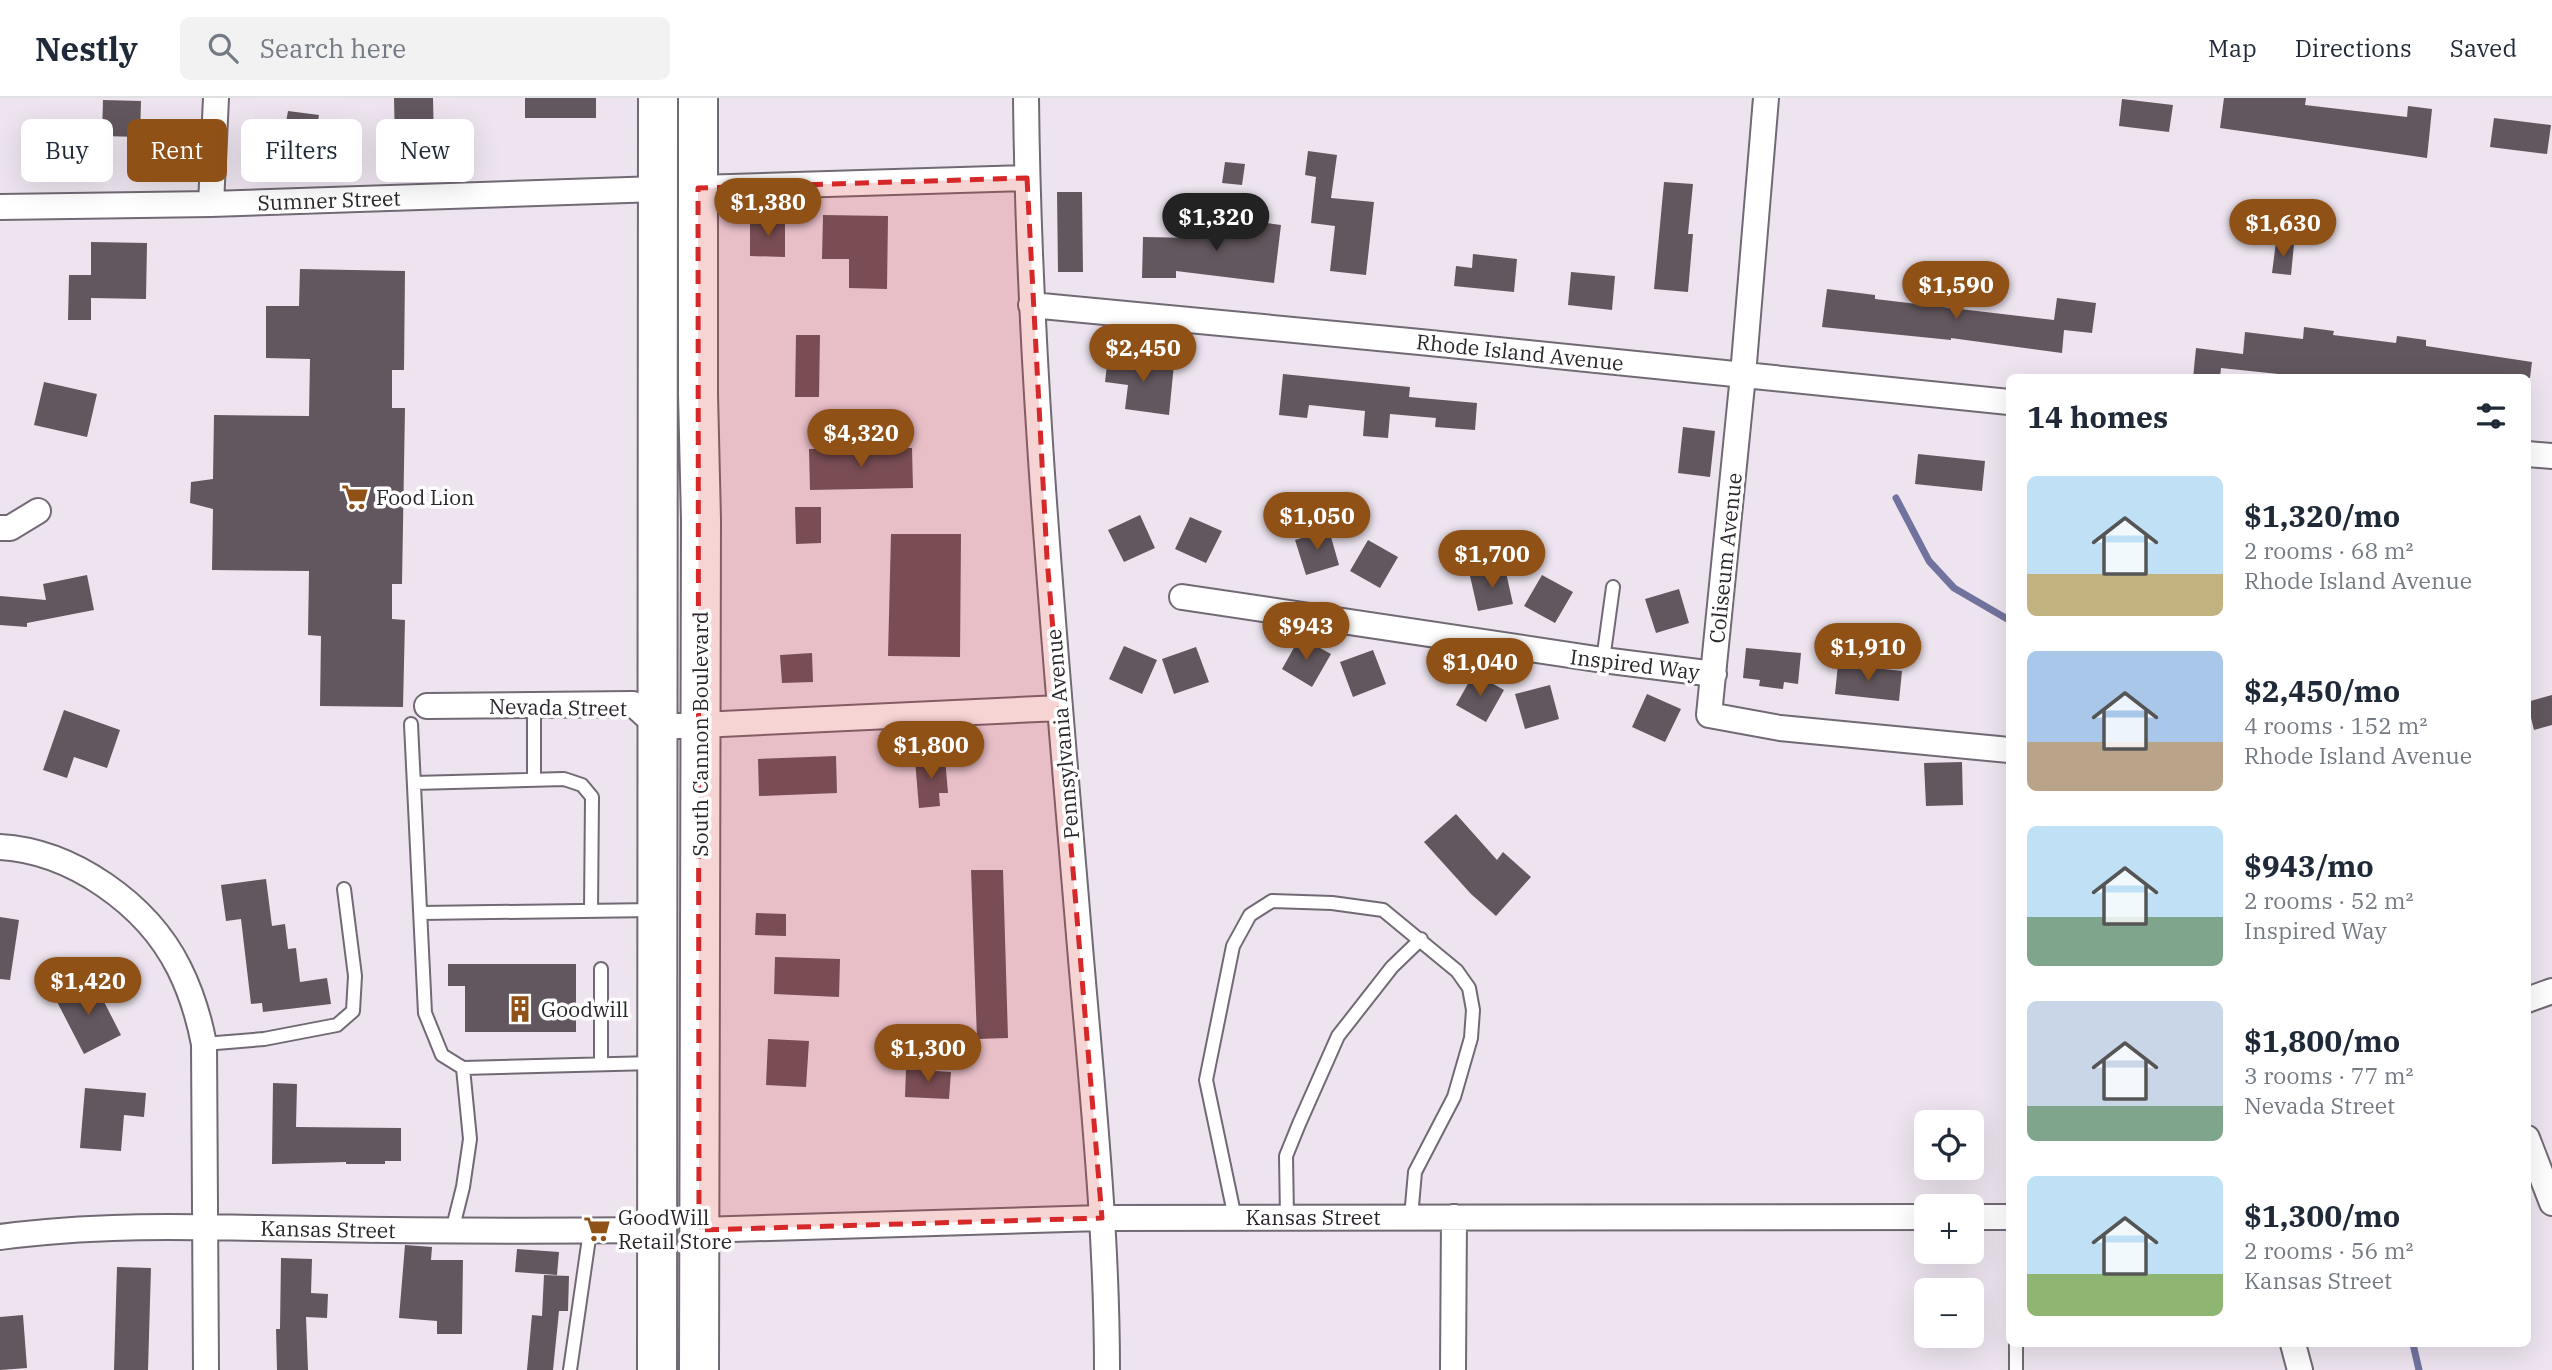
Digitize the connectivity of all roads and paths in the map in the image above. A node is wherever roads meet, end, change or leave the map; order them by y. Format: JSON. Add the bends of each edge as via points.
{"nodes":[{"id":1,"x":216,"y":98,"type":"edge"},
{"id":2,"x":658,"y":98,"type":"edge"},
{"id":3,"x":698,"y":98,"type":"edge"},
{"id":4,"x":1026,"y":98,"type":"edge"},
{"id":5,"x":1766,"y":98,"type":"edge"},
{"id":6,"x":1027,"y":178,"type":"junction"},
{"id":7,"x":698,"y":188,"type":"junction"},
{"id":8,"x":658,"y":189,"type":"junction"},
{"id":9,"x":211,"y":204,"type":"junction"},
{"id":10,"x":0,"y":207,"type":"edge"},
{"id":11,"x":1031,"y":305,"type":"junction"},
{"id":12,"x":1743,"y":375,"type":"junction"},
{"id":13,"x":2006,"y":402,"type":"edge"},
{"id":14,"x":2531,"y":454,"type":"edge"},
{"id":15,"x":2552,"y":456,"type":"edge"},
{"id":16,"x":38,"y":511,"type":"dead end"},
{"id":17,"x":0,"y":527,"type":"edge"},
{"id":18,"x":1613,"y":587,"type":"dead end"},
{"id":19,"x":1182,"y":597,"type":"dead end"},
{"id":20,"x":1603,"y":660,"type":"junction"},
{"id":21,"x":1714,"y":674,"type":"junction"},
{"id":22,"x":534,"y":705,"type":"junction"},
{"id":23,"x":1060,"y":708,"type":"junction"},
{"id":24,"x":419,"y":715,"type":"joint"},
{"id":25,"x":700,"y":725,"type":"junction"},
{"id":26,"x":658,"y":727,"type":"junction"},
{"id":27,"x":2006,"y":750,"type":"edge"},
{"id":28,"x":534,"y":780,"type":"junction"},
{"id":29,"x":414,"y":783,"type":"junction"},
{"id":30,"x":0,"y":848,"type":"edge"},
{"id":31,"x":344,"y":889,"type":"dead end"},
{"id":32,"x":657,"y":910,"type":"junction"},
{"id":33,"x":591,"y":911,"type":"junction"},
{"id":34,"x":421,"y":914,"type":"junction"},
{"id":35,"x":1421,"y":939,"type":"junction"},
{"id":36,"x":601,"y":969,"type":"dead end"},
{"id":37,"x":2552,"y":991,"type":"edge"},
{"id":38,"x":2531,"y":999,"type":"edge"},
{"id":39,"x":204,"y":1044,"type":"junction"},
{"id":40,"x":657,"y":1063,"type":"junction"},
{"id":41,"x":601,"y":1064,"type":"junction"},
{"id":42,"x":463,"y":1068,"type":"junction"},
{"id":43,"x":2531,"y":1148,"type":"edge"},
{"id":44,"x":2552,"y":1203,"type":"edge"},
{"id":45,"x":1235,"y":1217,"type":"junction"},
{"id":46,"x":1286,"y":1217,"type":"junction"},
{"id":47,"x":1411,"y":1217,"type":"junction"},
{"id":48,"x":1454,"y":1217,"type":"junction"},
{"id":49,"x":1914,"y":1217,"type":"edge"},
{"id":50,"x":1984,"y":1217,"type":"edge"},
{"id":51,"x":2006,"y":1217,"type":"edge"},
{"id":52,"x":1102,"y":1218,"type":"junction"},
{"id":53,"x":206,"y":1227,"type":"junction"},
{"id":54,"x":657,"y":1230,"type":"junction"},
{"id":55,"x":699,"y":1230,"type":"junction"},
{"id":56,"x":452,"y":1231,"type":"junction"},
{"id":57,"x":590,"y":1231,"type":"junction"},
{"id":58,"x":0,"y":1237,"type":"edge"},
{"id":59,"x":2016,"y":1347,"type":"edge"},
{"id":60,"x":2294,"y":1347,"type":"edge"},
{"id":61,"x":206,"y":1370,"type":"edge"},
{"id":62,"x":570,"y":1370,"type":"edge"},
{"id":63,"x":657,"y":1370,"type":"edge"},
{"id":64,"x":699,"y":1370,"type":"edge"},
{"id":65,"x":1107,"y":1370,"type":"edge"},
{"id":66,"x":1453,"y":1370,"type":"edge"},
{"id":67,"x":2016,"y":1370,"type":"edge"},
{"id":68,"x":2300,"y":1370,"type":"edge"}],
"edges":[{"from":1,"to":9,"type":"street"},
{"from":2,"to":8,"type":"main road","name":"South Cannon Boulevard"},
{"from":3,"to":7,"type":"main road","name":"South Cannon Boulevard"},
{"from":4,"to":6,"type":"street","name":"Pennsylvania Avenue"},
{"from":5,"to":12,"type":"street","name":"Coliseum Avenue"},
{"from":6,"to":7,"type":"street"},
{"from":6,"to":11,"type":"street","name":"Pennsylvania Avenue"},
{"from":7,"to":25,"type":"main road","name":"South Cannon Boulevard"},
{"from":8,"to":9,"type":"street","name":"Sumner Street"},
{"from":8,"to":26,"type":"main road","name":"South Cannon Boulevard"},
{"from":9,"to":10,"type":"street","name":"Sumner Street"},
{"from":11,"to":12,"type":"street","name":"Rhode Island Avenue"},
{"from":11,"to":23,"type":"street","name":"Pennsylvania Avenue"},
{"from":12,"to":13,"type":"street","name":"Rhode Island Avenue"},
{"from":12,"to":21,"type":"street","name":"Coliseum Avenue"},
{"from":14,"to":15,"type":"street"},
{"from":16,"to":17,"type":"street","via":[[10,528]]},
{"from":18,"to":20,"type":"lane"},
{"from":19,"to":20,"type":"street","name":"Inspired Way"},
{"from":20,"to":21,"type":"street","name":"Inspired Way"},
{"from":21,"to":27,"type":"street","name":"Coliseum Avenue","via":[[1709,715],[1780,728]]},
{"from":22,"to":24,"type":"street","name":"Nevada Street"},
{"from":22,"to":26,"type":"street","name":"Nevada Street","via":[[633,704]]},
{"from":22,"to":28,"type":"lane"},
{"from":23,"to":25,"type":"street"},
{"from":23,"to":52,"type":"street","name":"Pennsylvania Avenue"},
{"from":24,"to":29,"type":"lane"},
{"from":25,"to":26,"type":"street"},
{"from":25,"to":55,"type":"main road","name":"South Cannon Boulevard"},
{"from":26,"to":32,"type":"main road","name":"South Cannon Boulevard"},
{"from":28,"to":29,"type":"lane"},
{"from":28,"to":33,"type":"lane","via":[[564,779],[582,785],[592,797]]},
{"from":29,"to":34,"type":"lane"},
{"from":30,"to":39,"type":"street","via":[[41,854],[87,874],[134,909],[179,968]]},
{"from":31,"to":39,"type":"lane","via":[[355,976],[353,1011],[337,1025],[264,1039]]},
{"from":32,"to":33,"type":"lane"},
{"from":32,"to":40,"type":"main road","name":"South Cannon Boulevard"},
{"from":33,"to":34,"type":"lane"},
{"from":34,"to":42,"type":"lane","via":[[425,1013],[442,1055]]},
{"from":35,"to":45,"type":"lane","via":[[1382,910],[1332,902],[1272,901],[1250,915],[1233,946],[1206,1080]]},
{"from":35,"to":46,"type":"lane","via":[[1392,967],[1338,1036],[1286,1156]]},
{"from":35,"to":47,"type":"lane","via":[[1457,971],[1469,988],[1473,1010],[1471,1038],[1454,1097],[1415,1172]]},
{"from":36,"to":41,"type":"lane"},
{"from":37,"to":38,"type":"street"},
{"from":39,"to":53,"type":"street"},
{"from":40,"to":41,"type":"lane"},
{"from":40,"to":54,"type":"main road","name":"South Cannon Boulevard"},
{"from":41,"to":42,"type":"lane"},
{"from":42,"to":56,"type":"lane","via":[[470,1139]]},
{"from":43,"to":44,"type":"street"},
{"from":45,"to":46,"type":"street","name":"Kansas Street"},
{"from":45,"to":52,"type":"street","name":"Kansas Street"},
{"from":46,"to":47,"type":"street","name":"Kansas Street"},
{"from":47,"to":48,"type":"street","name":"Kansas Street"},
{"from":48,"to":49,"type":"street","name":"Kansas Street"},
{"from":48,"to":66,"type":"street"},
{"from":50,"to":51,"type":"street"},
{"from":52,"to":55,"type":"street","name":"Kansas Street"},
{"from":52,"to":65,"type":"street","name":"Pennsylvania Avenue"},
{"from":53,"to":56,"type":"street","name":"Kansas Street"},
{"from":53,"to":58,"type":"street","name":"Kansas Street","via":[[111,1226]]},
{"from":53,"to":61,"type":"street"},
{"from":54,"to":57,"type":"street","name":"Kansas Street"},
{"from":54,"to":63,"type":"main road","name":"South Cannon Boulevard"},
{"from":55,"to":64,"type":"main road","name":"South Cannon Boulevard"},
{"from":56,"to":57,"type":"street","name":"Kansas Street"},
{"from":57,"to":62,"type":"lane"},
{"from":59,"to":67,"type":"lane"},
{"from":60,"to":68,"type":"street"}]}
